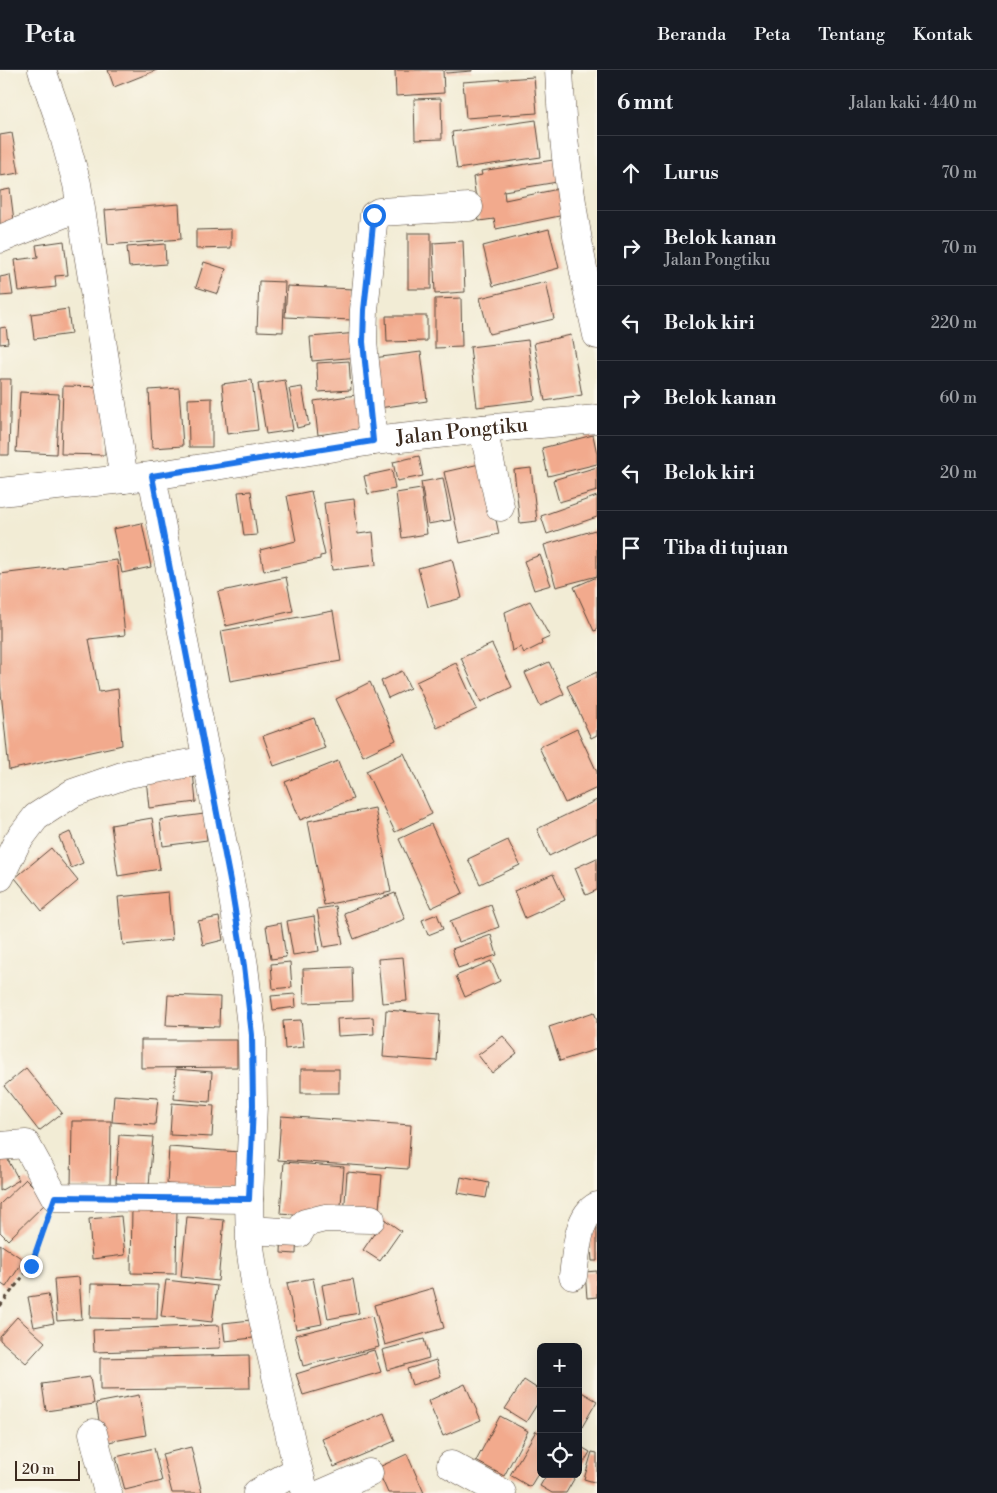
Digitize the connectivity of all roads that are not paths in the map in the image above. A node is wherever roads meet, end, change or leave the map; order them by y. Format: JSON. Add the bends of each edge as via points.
{"nodes":[{"id":1,"x":42,"y":70,"type":"edge"},
{"id":2,"x":559,"y":70,"type":"edge"},
{"id":3,"x":469,"y":206,"type":"dead end"},
{"id":4,"x":80,"y":207,"type":"junction"},
{"id":5,"x":0,"y":238,"type":"edge"},
{"id":6,"x":597,"y":336,"type":"edge"},
{"id":7,"x":597,"y":419,"type":"edge"},
{"id":8,"x":483,"y":429,"type":"junction"},
{"id":9,"x":373,"y":441,"type":"junction"},
{"id":10,"x":152,"y":476,"type":"junction"},
{"id":11,"x":124,"y":479,"type":"junction"},
{"id":12,"x":0,"y":492,"type":"edge"},
{"id":13,"x":500,"y":507,"type":"dead end"},
{"id":14,"x":208,"y":760,"type":"junction"},
{"id":15,"x":0,"y":876,"type":"edge"},
{"id":16,"x":0,"y":1146,"type":"edge"},
{"id":17,"x":249,"y":1199,"type":"junction"},
{"id":18,"x":597,"y":1206,"type":"edge"},
{"id":19,"x":371,"y":1219,"type":"dead end"},
{"id":20,"x":250,"y":1230,"type":"junction"},
{"id":21,"x":573,"y":1276,"type":"dead end"},
{"id":22,"x":93,"y":1433,"type":"dead end"},
{"id":23,"x":451,"y":1465,"type":"dead end"},
{"id":24,"x":369,"y":1473,"type":"dead end"},
{"id":25,"x":302,"y":1481,"type":"edge"},
{"id":26,"x":108,"y":1493,"type":"edge"},
{"id":27,"x":257,"y":1493,"type":"edge"},
{"id":28,"x":323,"y":1493,"type":"edge"},
{"id":29,"x":502,"y":1493,"type":"edge"}],
"edges":[{"from":1,"to":4,"type":"street","via":[[61,125]]},
{"from":2,"to":6,"type":"street","via":[[568,177]]},
{"from":3,"to":9,"type":"street","via":[[379,212],[374,215],[363,342]]},
{"from":4,"to":5,"type":"street"},
{"from":4,"to":11,"type":"street"},
{"from":7,"to":8,"type":"street","name":"Jalan Pongtiku"},
{"from":8,"to":9,"type":"street","name":"Jalan Pongtiku"},
{"from":8,"to":13,"type":"street"},
{"from":9,"to":10,"type":"street","name":"Jalan Pongtiku"},
{"from":10,"to":11,"type":"street","name":"Jalan Pongtiku"},
{"from":10,"to":14,"type":"street"},
{"from":11,"to":12,"type":"street","name":"Jalan Pongtiku"},
{"from":14,"to":15,"type":"street","via":[[128,774],[73,793],[36,817],[17,842]]},
{"from":14,"to":17,"type":"street","via":[[244,966],[252,1035]]},
{"from":16,"to":17,"type":"street","via":[[26,1144],[55,1197]]},
{"from":17,"to":20,"type":"street"},
{"from":18,"to":21,"type":"street","via":[[585,1216]]},
{"from":19,"to":20,"type":"street","via":[[325,1218],[305,1223],[299,1233]]},
{"from":20,"to":25,"type":"street","via":[[256,1289]]},
{"from":22,"to":26,"type":"street"},
{"from":23,"to":29,"type":"street"},
{"from":24,"to":28,"type":"street"},
{"from":25,"to":27,"type":"street"}]}
